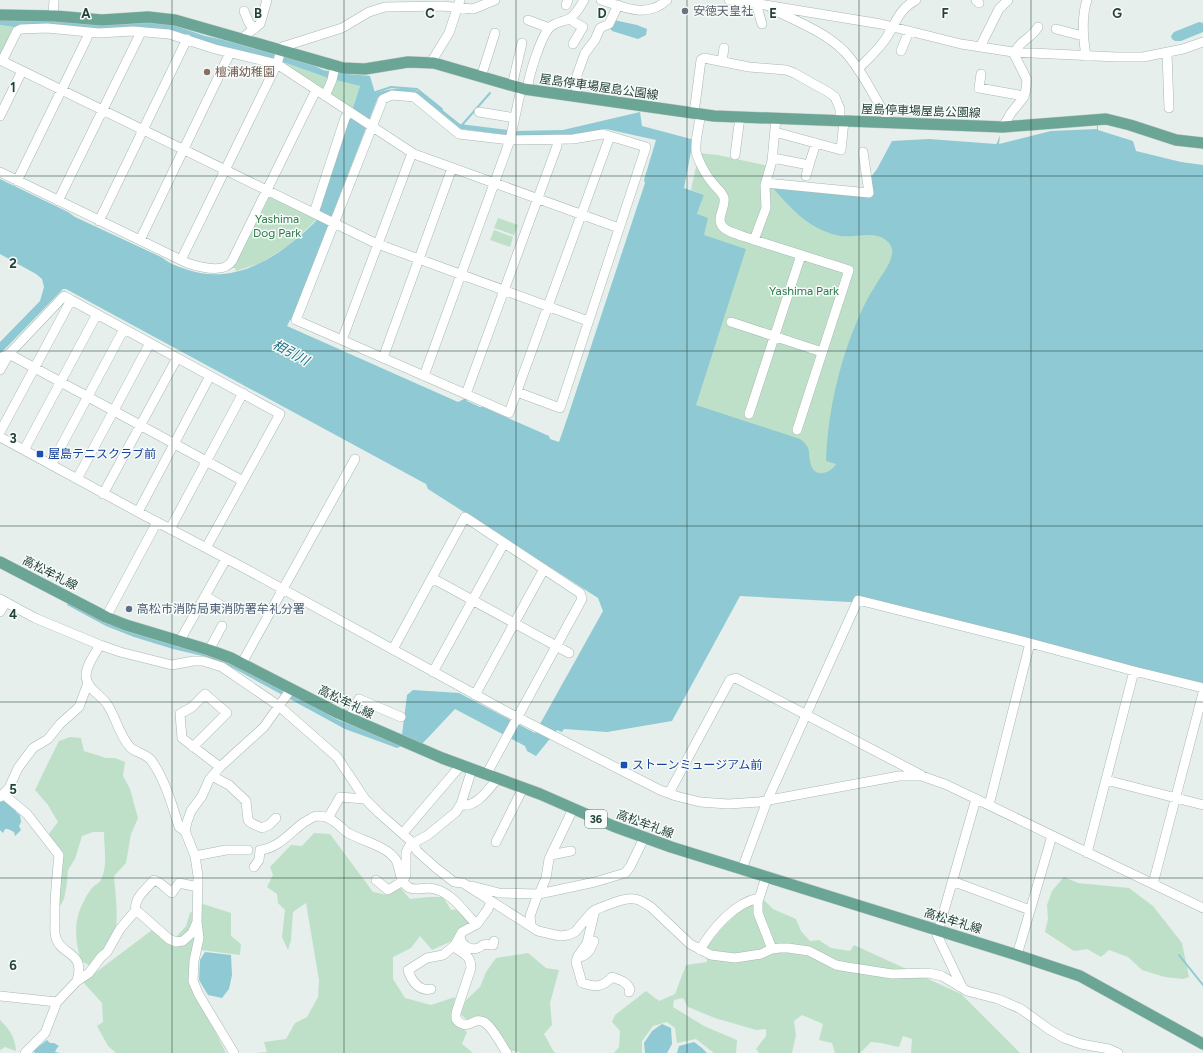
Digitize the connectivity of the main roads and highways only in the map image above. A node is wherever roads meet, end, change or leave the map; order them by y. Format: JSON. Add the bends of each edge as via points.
{"nodes":[{"id":1,"x":0,"y":15,"type":"edge"},
{"id":2,"x":1203,"y":143,"type":"edge"},
{"id":3,"x":0,"y":562,"type":"edge"},
{"id":4,"x":1203,"y":1044,"type":"edge"}],
"edges":[{"from":1,"to":2,"type":"main road","name":"屋島停車場屋島公園線","via":[[102,20],[162,18],[280,50],[334,72],[417,61],[433,63],[520,88],[697,114],[1003,127],[1106,119],[1176,140]]},
{"from":3,"to":4,"type":"main road","name":"高松牟礼線","number":"36","via":[[106,617],[242,663],[349,718],[644,838],[1080,976]]}]}
